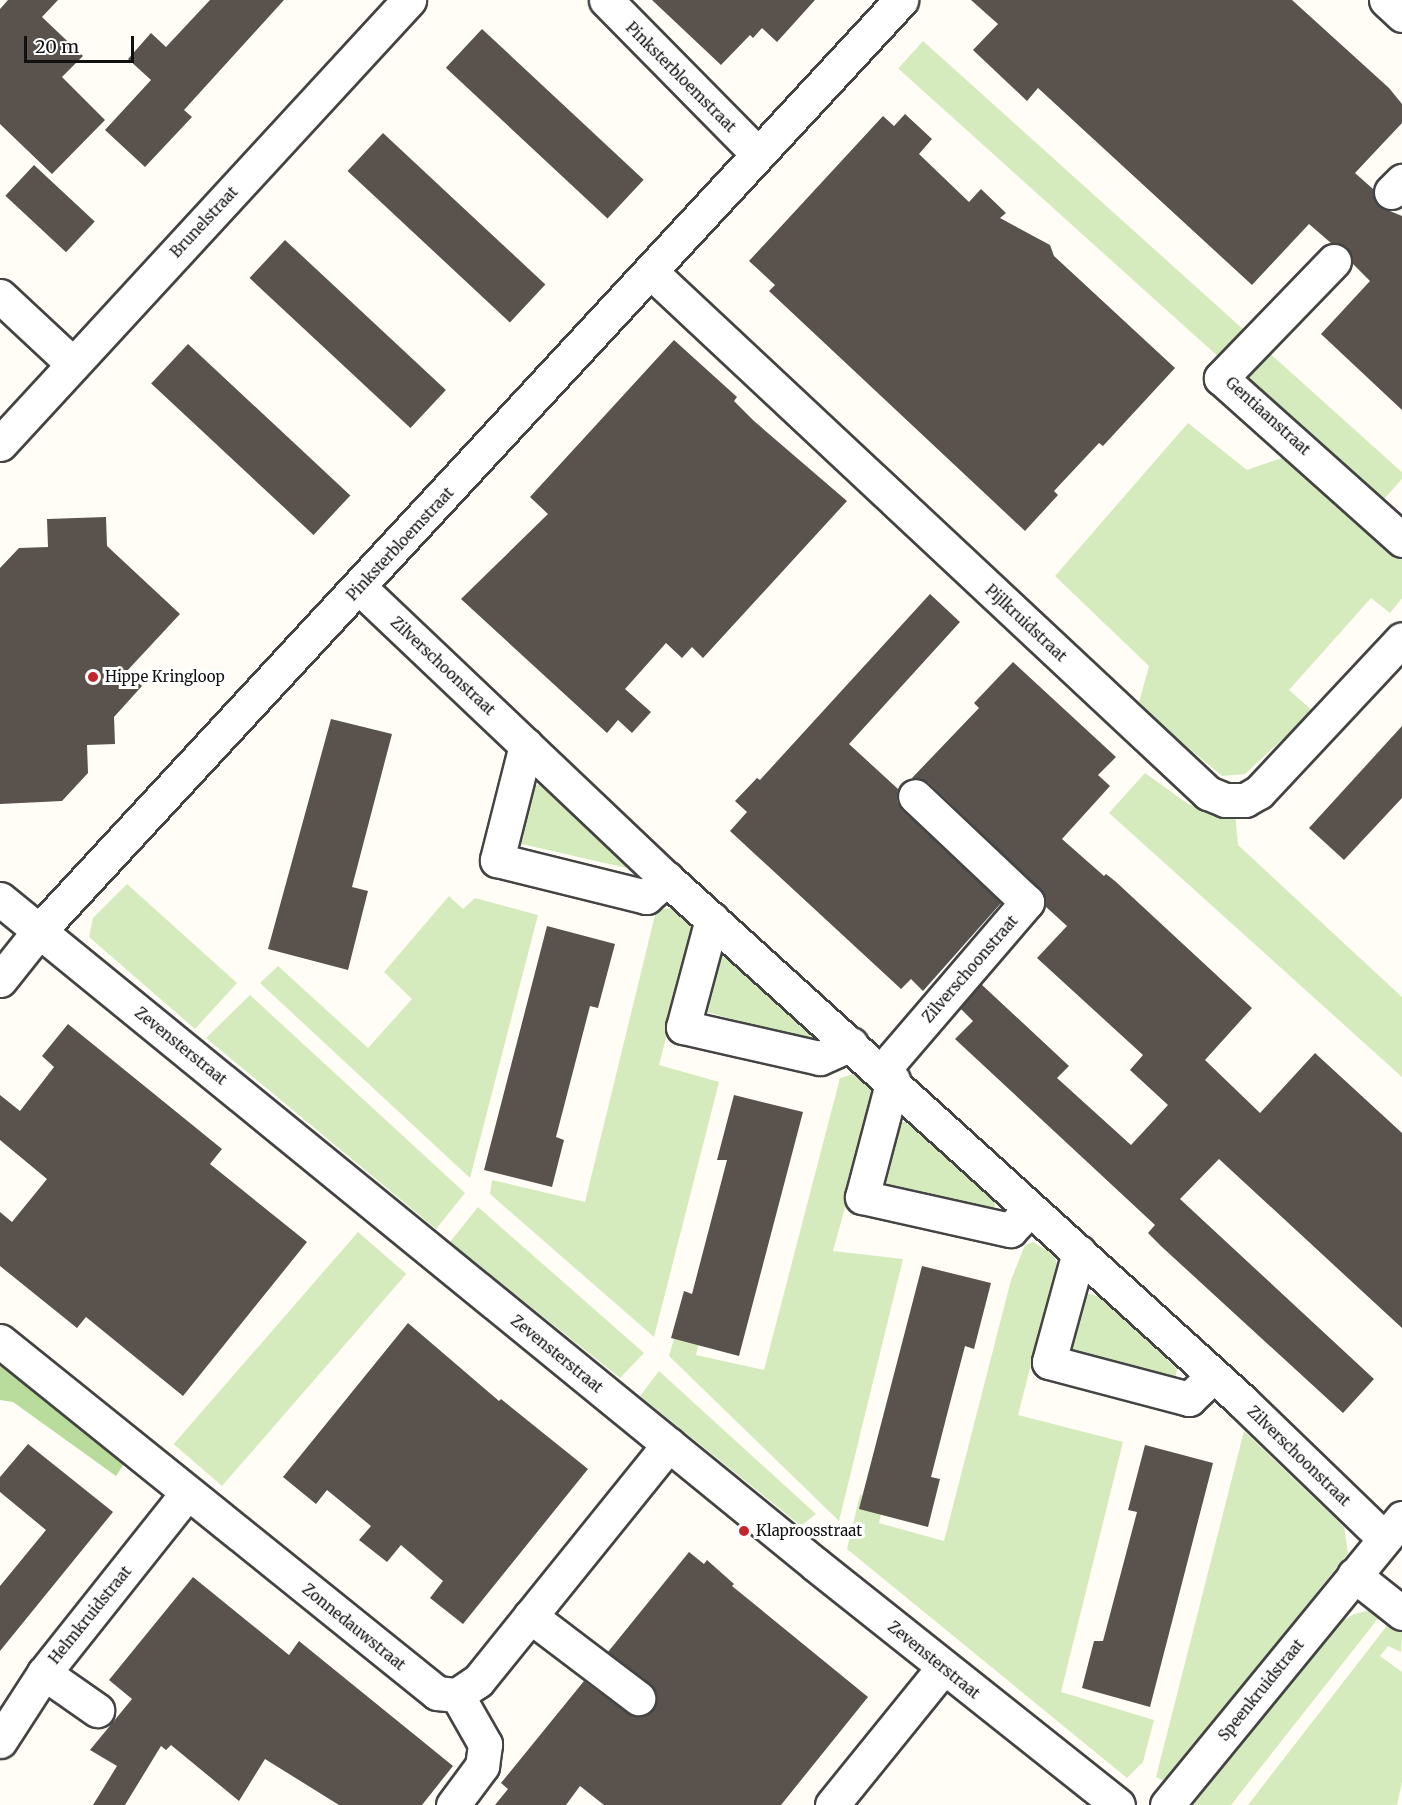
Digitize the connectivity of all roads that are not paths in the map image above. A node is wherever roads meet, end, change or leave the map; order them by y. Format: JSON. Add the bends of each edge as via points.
{"nodes":[{"id":1,"x":409,"y":0,"type":"edge"},
{"id":2,"x":606,"y":0,"type":"edge"},
{"id":3,"x":901,"y":0,"type":"edge"},
{"id":4,"x":1386,"y":0,"type":"edge"},
{"id":5,"x":1402,"y":15,"type":"edge"},
{"id":6,"x":757,"y":153,"type":"junction"},
{"id":7,"x":1334,"y":261,"type":"dead end"},
{"id":8,"x":651,"y":272,"type":"junction"},
{"id":9,"x":0,"y":296,"type":"edge"},
{"id":10,"x":74,"y":364,"type":"junction"},
{"id":11,"x":0,"y":444,"type":"edge"},
{"id":12,"x":1402,"y":540,"type":"edge"},
{"id":13,"x":359,"y":587,"type":"junction"},
{"id":14,"x":1402,"y":639,"type":"edge"},
{"id":15,"x":526,"y":745,"type":"junction"},
{"id":16,"x":915,"y":796,"type":"dead end"},
{"id":17,"x":668,"y":879,"type":"junction"},
{"id":18,"x":0,"y":899,"type":"edge"},
{"id":19,"x":712,"y":920,"type":"junction"},
{"id":20,"x":39,"y":931,"type":"junction"},
{"id":21,"x":0,"y":980,"type":"edge"},
{"id":22,"x":851,"y":1044,"type":"junction"},
{"id":23,"x":887,"y":1076,"type":"junction"},
{"id":24,"x":1029,"y":1210,"type":"junction"},
{"id":25,"x":1078,"y":1252,"type":"junction"},
{"id":26,"x":0,"y":1341,"type":"edge"},
{"id":27,"x":1212,"y":1377,"type":"junction"},
{"id":28,"x":669,"y":1444,"type":"junction"},
{"id":29,"x":187,"y":1493,"type":"junction"},
{"id":30,"x":1393,"y":1528,"type":"edge"},
{"id":31,"x":1354,"y":1575,"type":"junction"},
{"id":32,"x":1402,"y":1614,"type":"edge"},
{"id":33,"x":530,"y":1616,"type":"junction"},
{"id":34,"x":943,"y":1668,"type":"junction"},
{"id":35,"x":44,"y":1673,"type":"junction"},
{"id":36,"x":457,"y":1695,"type":"junction"},
{"id":37,"x":638,"y":1698,"type":"dead end"},
{"id":38,"x":97,"y":1710,"type":"dead end"},
{"id":39,"x":0,"y":1741,"type":"edge"},
{"id":40,"x":453,"y":1805,"type":"edge"},
{"id":41,"x":832,"y":1805,"type":"edge"},
{"id":42,"x":1118,"y":1805,"type":"edge"},
{"id":43,"x":1167,"y":1805,"type":"edge"}],
"edges":[{"from":1,"to":10,"type":"street","name":"Brunelstraat"},
{"from":2,"to":6,"type":"street","name":"Pinksterbloemstraat"},
{"from":3,"to":6,"type":"street","name":"Pinksterbloemstraat"},
{"from":4,"to":5,"type":"street"},
{"from":6,"to":8,"type":"street","name":"Pinksterbloemstraat"},
{"from":7,"to":12,"type":"street","name":"Gentiaanstraat","via":[[1221,378]]},
{"from":8,"to":13,"type":"street","name":"Pinksterbloemstraat"},
{"from":8,"to":14,"type":"street","name":"Pijlkruidstraat","via":[[1208,793],[1226,800],[1245,800],[1259,792]]},
{"from":9,"to":10,"type":"street"},
{"from":10,"to":11,"type":"street","name":"Brunelstraat"},
{"from":13,"to":15,"type":"street","name":"Zilverschoonstraat"},
{"from":13,"to":20,"type":"street","name":"Pinksterbloemstraat"},
{"from":15,"to":17,"type":"street","name":"Zilverschoonstraat"},
{"from":15,"to":17,"type":"street","via":[[497,860],[646,897]]},
{"from":16,"to":23,"type":"street","name":"Zilverschoonstraat","via":[[1027,902]]},
{"from":17,"to":19,"type":"street","name":"Zilverschoonstraat"},
{"from":18,"to":20,"type":"street","name":"Zevensterstraat"},
{"from":19,"to":22,"type":"street","name":"Zilverschoonstraat"},
{"from":19,"to":22,"type":"street","via":[[683,1027],[820,1058]]},
{"from":20,"to":21,"type":"street"},
{"from":20,"to":28,"type":"street","name":"Zevensterstraat"},
{"from":22,"to":23,"type":"street","name":"Zilverschoonstraat"},
{"from":23,"to":24,"type":"street","name":"Zilverschoonstraat"},
{"from":23,"to":24,"type":"street","name":"Zilverschoonstraat","via":[[862,1197],[1010,1230]]},
{"from":24,"to":25,"type":"street","name":"Zilverschoonstraat"},
{"from":25,"to":27,"type":"street","name":"Zilverschoonstraat"},
{"from":25,"to":27,"type":"street","via":[[1049,1362],[1190,1398]]},
{"from":26,"to":29,"type":"street","name":"Zonnedauwstraat"},
{"from":27,"to":30,"type":"street","name":"Zilverschoonstraat"},
{"from":28,"to":33,"type":"street"},
{"from":28,"to":34,"type":"street","name":"Zevensterstraat"},
{"from":29,"to":35,"type":"street","name":"Helmkruidstraat"},
{"from":29,"to":36,"type":"street","name":"Zonnedauwstraat","via":[[437,1692]]},
{"from":30,"to":31,"type":"street","name":"Speenkruidstraat"},
{"from":31,"to":32,"type":"street"},
{"from":31,"to":43,"type":"street","name":"Speenkruidstraat"},
{"from":33,"to":36,"type":"street","via":[[478,1681]]},
{"from":33,"to":37,"type":"street"},
{"from":34,"to":41,"type":"street"},
{"from":34,"to":42,"type":"street","name":"Zevensterstraat"},
{"from":35,"to":38,"type":"street"},
{"from":35,"to":39,"type":"street","name":"Helmkruidstraat"},
{"from":36,"to":40,"type":"street","via":[[485,1744],[482,1766]]}]}
